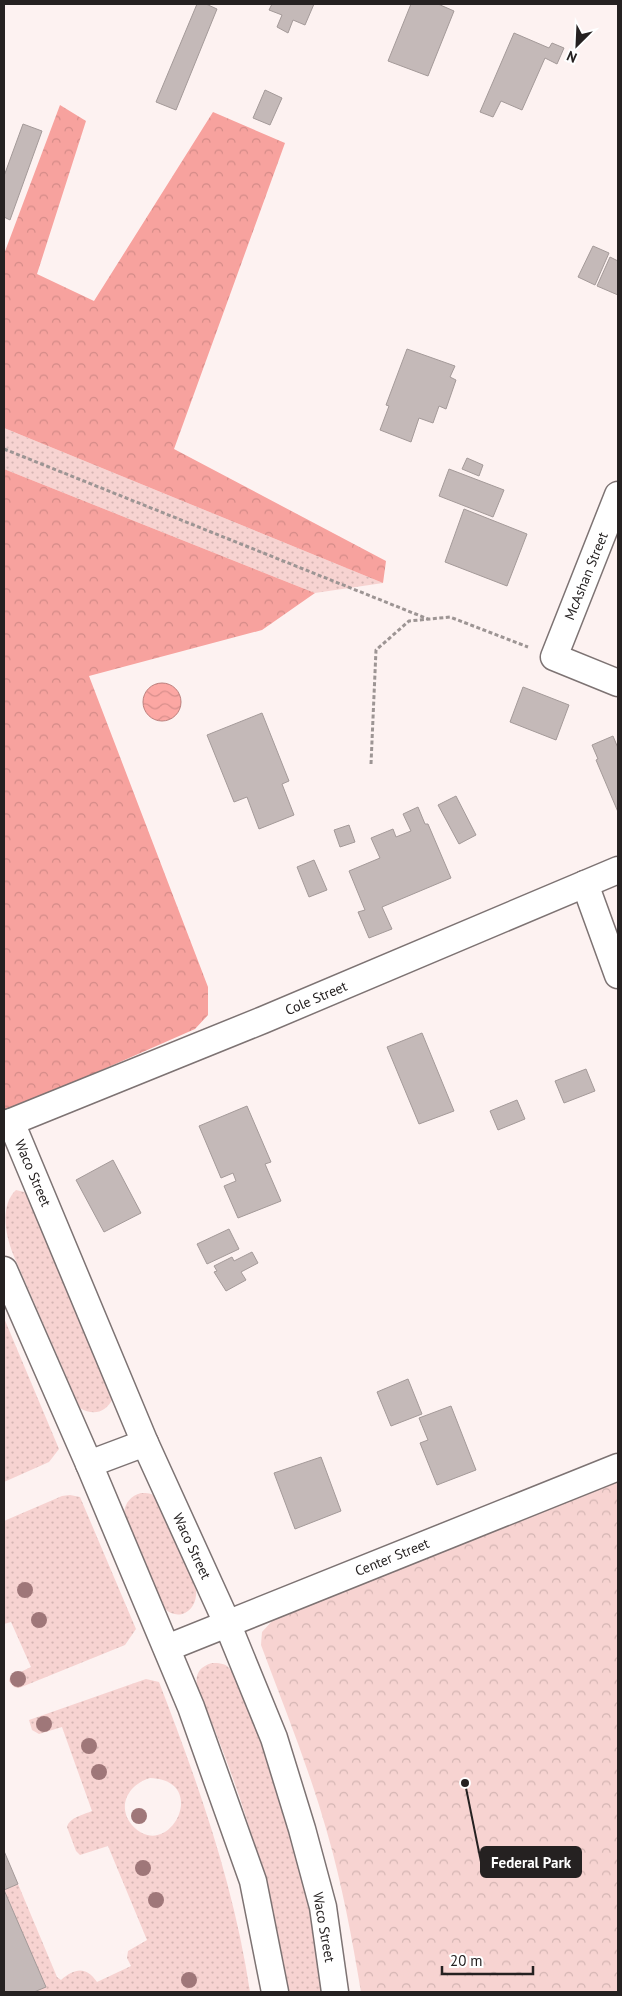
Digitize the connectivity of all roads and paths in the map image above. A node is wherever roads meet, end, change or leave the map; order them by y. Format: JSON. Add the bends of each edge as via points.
{"nodes":[{"id":1,"x":4,"y":449,"type":"edge"},
{"id":2,"x":618,"y":494,"type":"edge"},
{"id":3,"x":428,"y":619,"type":"junction"},
{"id":4,"x":554,"y":657,"type":"junction"},
{"id":5,"x":618,"y":683,"type":"edge"},
{"id":6,"x":371,"y":764,"type":"dead end"},
{"id":7,"x":618,"y":870,"type":"edge"},
{"id":8,"x":585,"y":884,"type":"junction"},
{"id":9,"x":618,"y":975,"type":"edge"},
{"id":10,"x":8,"y":1125,"type":"edge"},
{"id":11,"x":4,"y":1270,"type":"edge"},
{"id":12,"x":145,"y":1443,"type":"junction"},
{"id":13,"x":89,"y":1464,"type":"junction"},
{"id":14,"x":618,"y":1467,"type":"edge"},
{"id":15,"x":227,"y":1623,"type":"junction"},
{"id":16,"x":166,"y":1648,"type":"junction"},
{"id":17,"x":275,"y":1992,"type":"edge"},
{"id":18,"x":335,"y":1992,"type":"edge"}],
"edges":[{"from":1,"to":3,"type":"path"},
{"from":2,"to":4,"type":"street","name":"McAshan Street"},
{"from":3,"to":4,"type":"path","via":[[450,617]]},
{"from":3,"to":6,"type":"path","via":[[409,621],[376,650]]},
{"from":4,"to":5,"type":"street"},
{"from":7,"to":8,"type":"street","name":"Cole Street"},
{"from":8,"to":9,"type":"street"},
{"from":8,"to":10,"type":"street","name":"Cole Street"},
{"from":10,"to":12,"type":"street","name":"Waco Street"},
{"from":11,"to":13,"type":"street"},
{"from":12,"to":13,"type":"street"},
{"from":12,"to":15,"type":"street","name":"Waco Street"},
{"from":13,"to":16,"type":"street"},
{"from":14,"to":15,"type":"street","name":"Center Street"},
{"from":15,"to":16,"type":"street","name":"Center Street"},
{"from":15,"to":18,"type":"street","name":"Waco Street","via":[[274,1738],[302,1829],[323,1907]]},
{"from":16,"to":17,"type":"street","via":[[191,1707],[253,1881]]}]}
